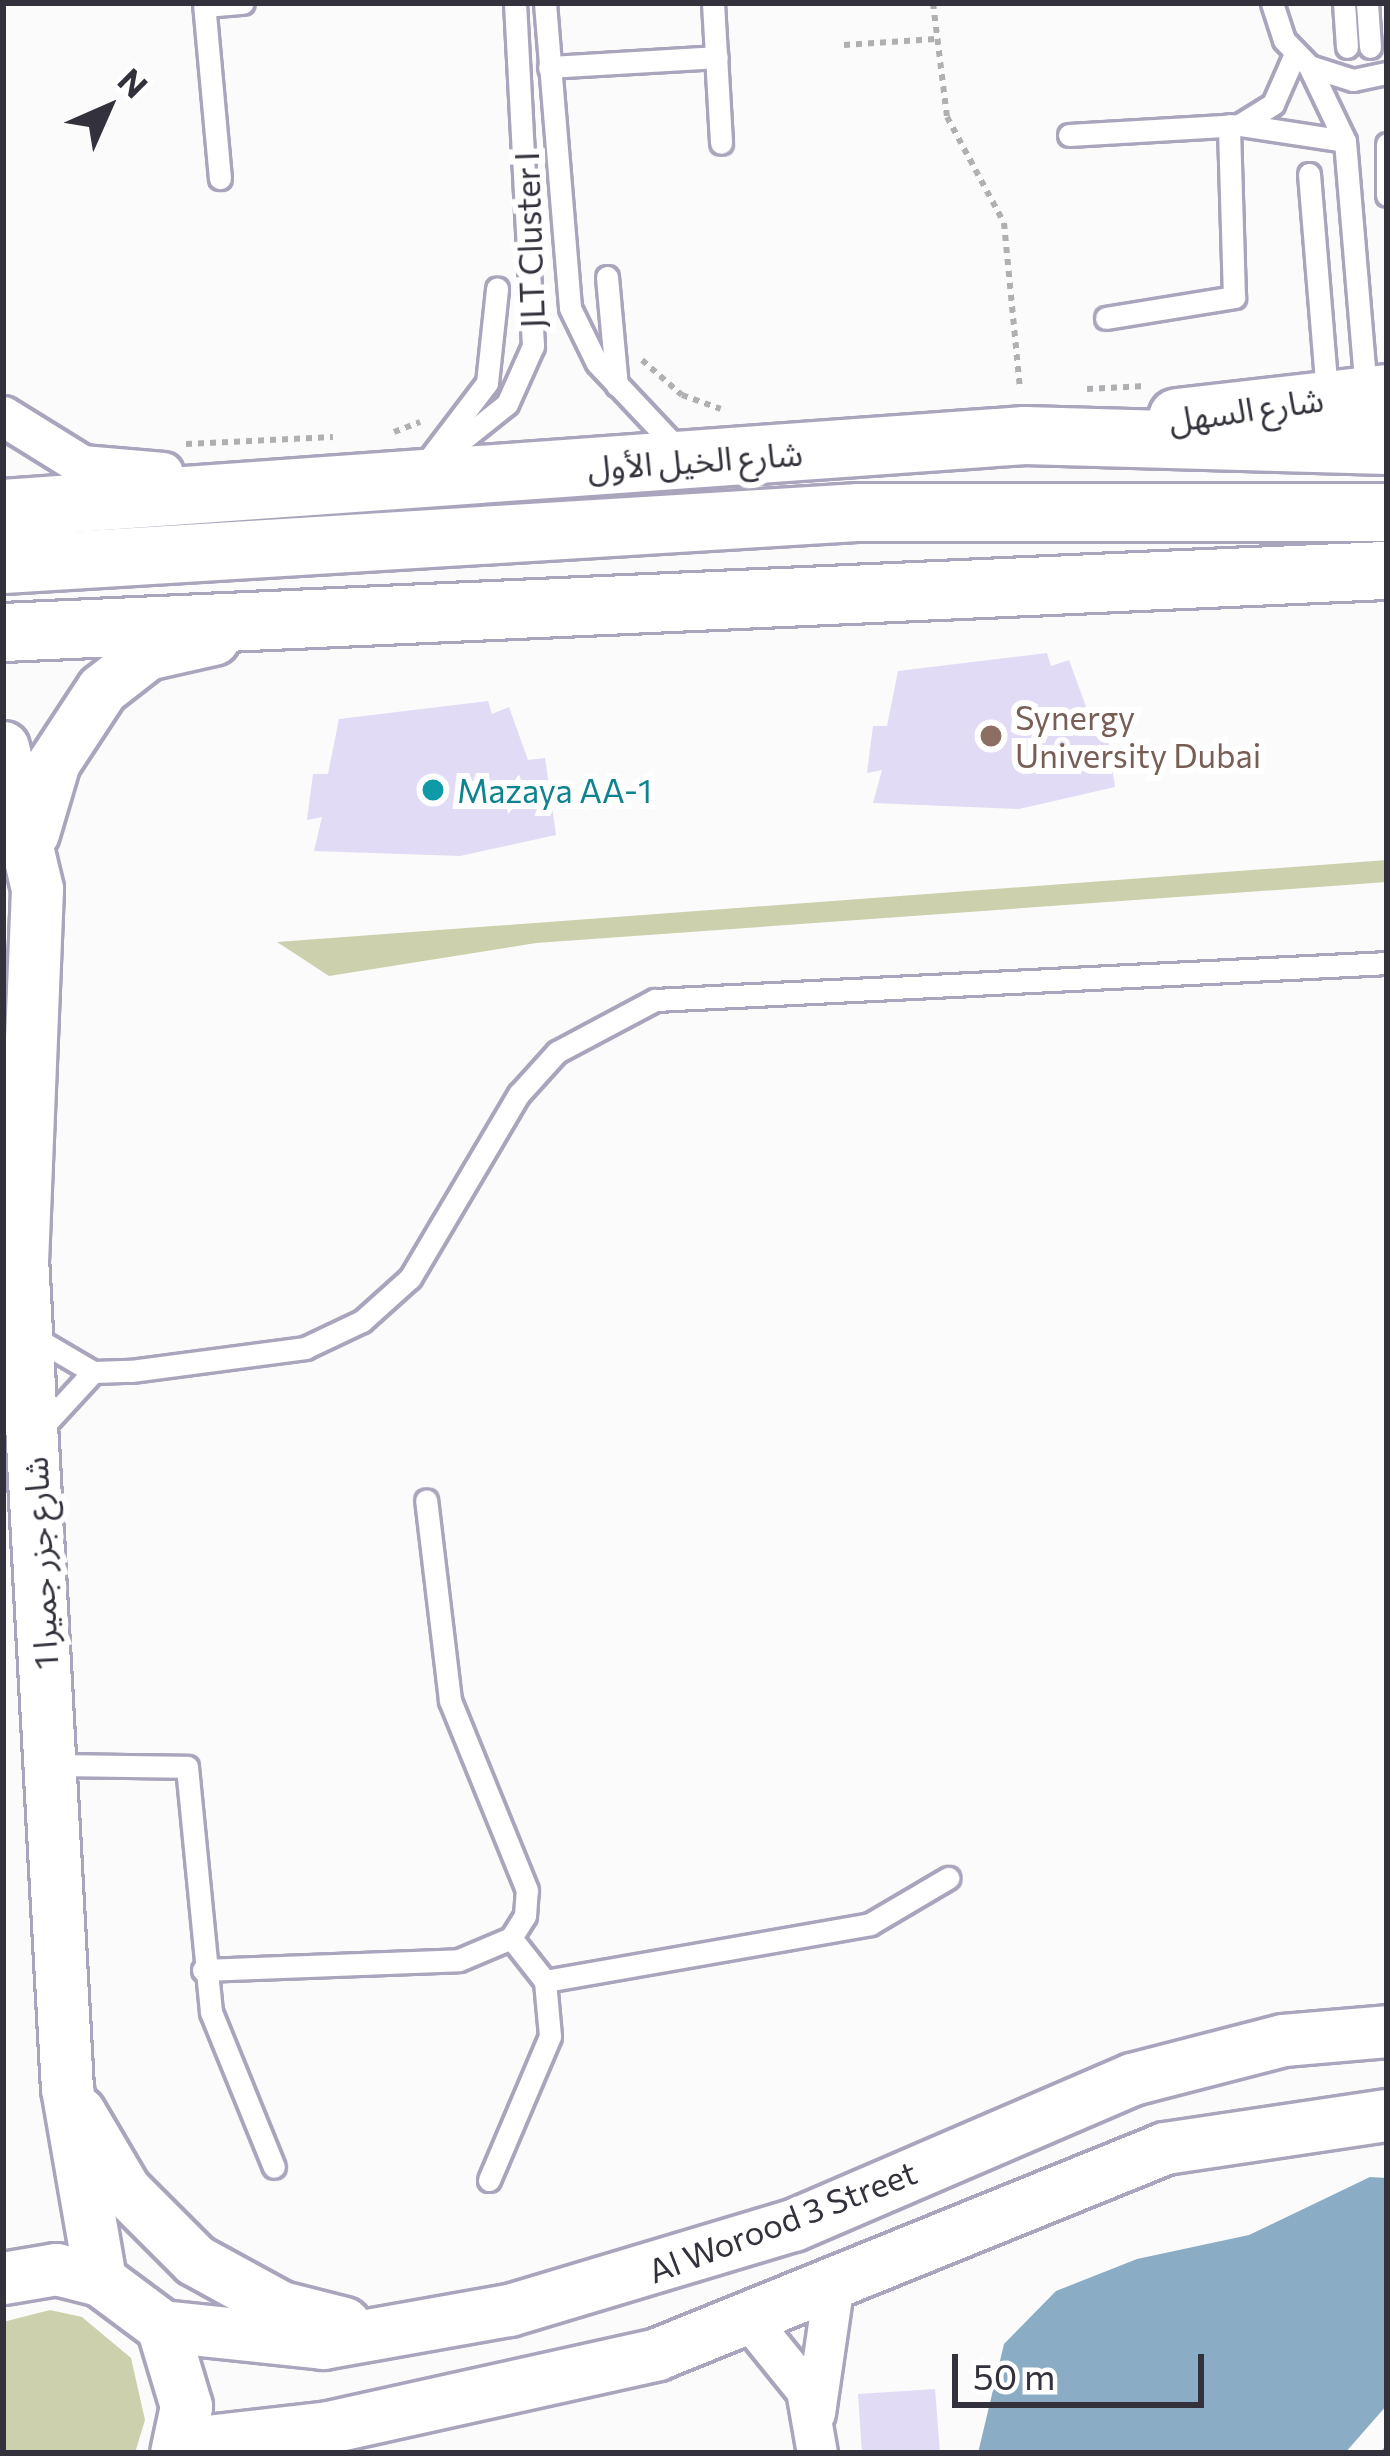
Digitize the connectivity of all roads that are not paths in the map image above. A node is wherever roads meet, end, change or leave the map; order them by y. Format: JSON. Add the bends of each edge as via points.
{"nodes":[{"id":1,"x":243,"y":3,"type":"edge"},
{"id":2,"x":515,"y":3,"type":"edge"},
{"id":3,"x":545,"y":3,"type":"edge"},
{"id":4,"x":713,"y":3,"type":"edge"},
{"id":5,"x":1273,"y":3,"type":"edge"},
{"id":6,"x":1344,"y":3,"type":"edge"},
{"id":7,"x":1367,"y":3,"type":"edge"},
{"id":8,"x":205,"y":4,"type":"edge"},
{"id":9,"x":1347,"y":47,"type":"dead end"},
{"id":10,"x":1370,"y":47,"type":"dead end"},
{"id":11,"x":716,"y":57,"type":"junction"},
{"id":12,"x":1302,"y":60,"type":"junction"},
{"id":13,"x":549,"y":67,"type":"junction"},
{"id":14,"x":1387,"y":74,"type":"edge"},
{"id":15,"x":1235,"y":125,"type":"junction"},
{"id":16,"x":1070,"y":135,"type":"dead end"},
{"id":17,"x":1345,"y":141,"type":"junction"},
{"id":18,"x":721,"y":142,"type":"dead end"},
{"id":19,"x":1387,"y":144,"type":"edge"},
{"id":20,"x":1309,"y":174,"type":"dead end"},
{"id":21,"x":220,"y":178,"type":"dead end"},
{"id":22,"x":1387,"y":195,"type":"edge"},
{"id":23,"x":607,"y":277,"type":"dead end"},
{"id":24,"x":497,"y":289,"type":"dead end"},
{"id":25,"x":1106,"y":318,"type":"dead end"},
{"id":26,"x":617,"y":386,"type":"junction"},
{"id":27,"x":1367,"y":407,"type":"edge"},
{"id":28,"x":3,"y":416,"type":"edge"},
{"id":29,"x":1107,"y":432,"type":"junction"},
{"id":30,"x":690,"y":461,"type":"junction"},
{"id":31,"x":397,"y":462,"type":"junction"},
{"id":32,"x":254,"y":494,"type":"junction"},
{"id":33,"x":3,"y":508,"type":"edge"},
{"id":34,"x":1387,"y":512,"type":"edge"},
{"id":35,"x":3,"y":564,"type":"edge"},
{"id":36,"x":1387,"y":570,"type":"edge"},
{"id":37,"x":328,"y":610,"type":"junction"},
{"id":38,"x":3,"y":632,"type":"edge"},
{"id":39,"x":3,"y":747,"type":"edge"},
{"id":40,"x":31,"y":845,"type":"junction"},
{"id":41,"x":1387,"y":963,"type":"edge"},
{"id":42,"x":26,"y":1333,"type":"junction"},
{"id":43,"x":93,"y":1372,"type":"junction"},
{"id":44,"x":33,"y":1437,"type":"junction"},
{"id":45,"x":426,"y":1499,"type":"dead end"},
{"id":46,"x":51,"y":1765,"type":"junction"},
{"id":47,"x":947,"y":1878,"type":"dead end"},
{"id":48,"x":511,"y":1938,"type":"junction"},
{"id":49,"x":203,"y":1970,"type":"junction"},
{"id":50,"x":544,"y":1981,"type":"junction"},
{"id":51,"x":1387,"y":2031,"type":"edge"},
{"id":52,"x":68,"y":2088,"type":"junction"},
{"id":53,"x":1059,"y":2104,"type":"junction"},
{"id":54,"x":1387,"y":2115,"type":"edge"},
{"id":55,"x":274,"y":2167,"type":"dead end"},
{"id":56,"x":489,"y":2180,"type":"dead end"},
{"id":57,"x":1031,"y":2202,"type":"junction"},
{"id":58,"x":3,"y":2278,"type":"edge"},
{"id":59,"x":100,"y":2280,"type":"junction"},
{"id":60,"x":832,"y":2290,"type":"junction"},
{"id":61,"x":751,"y":2322,"type":"junction"},
{"id":62,"x":162,"y":2326,"type":"junction"},
{"id":63,"x":404,"y":2333,"type":"junction"},
{"id":64,"x":816,"y":2436,"type":"edge"},
{"id":65,"x":178,"y":2449,"type":"edge"}],
"edges":[{"from":1,"to":8,"type":"lane"},
{"from":2,"to":31,"type":"lane","name":"JLT Cluster I","via":[[532,346],[486,428]]},
{"from":3,"to":13,"type":"lane","name":"JLT Cluster I"},
{"from":4,"to":11,"type":"lane"},
{"from":5,"to":12,"type":"lane"},
{"from":6,"to":9,"type":"lane"},
{"from":7,"to":10,"type":"lane"},
{"from":8,"to":21,"type":"lane"},
{"from":11,"to":13,"type":"lane"},
{"from":11,"to":18,"type":"lane"},
{"from":12,"to":14,"type":"lane","via":[[1353,80]]},
{"from":12,"to":15,"type":"lane","via":[[1273,104]]},
{"from":12,"to":17,"type":"lane"},
{"from":13,"to":26,"type":"lane","name":"JLT Cluster I","via":[[570,308]]},
{"from":15,"to":16,"type":"lane"},
{"from":15,"to":17,"type":"lane","via":[[1318,128]]},
{"from":15,"to":25,"type":"lane","via":[[1234,296]]},
{"from":17,"to":27,"type":"lane"},
{"from":19,"to":22,"type":"lane"},
{"from":20,"to":27,"type":"lane","via":[[1311,319]]},
{"from":23,"to":26,"type":"lane"},
{"from":24,"to":31,"type":"lane","via":[[487,383]]},
{"from":26,"to":30,"type":"lane","name":"JLT Cluster I"},
{"from":27,"to":29,"type":"main road","name":"شارع السهل"},
{"from":27,"to":29,"type":"main road","name":"شارع الخيل الأول"},
{"from":28,"to":32,"type":"street","via":[[82,465],[208,473]]},
{"from":29,"to":30,"type":"main road","name":"شارع الخيل الأول","via":[[1021,403]]},
{"from":30,"to":31,"type":"main road","name":"شارع الخيل الأول"},
{"from":31,"to":32,"type":"main road","name":"شارع الخيل الأول"},
{"from":32,"to":33,"type":"main road","name":"شارع الخيل الأول"},
{"from":34,"to":35,"type":"main road","name":"شارع الخيل الأول","via":[[859,512]]},
{"from":36,"to":37,"type":"main road","via":[[880,598]]},
{"from":37,"to":38,"type":"main road"},
{"from":37,"to":40,"type":"street","via":[[285,631],[174,644],[123,669],[53,762]]},
{"from":39,"to":40,"type":"street"},
{"from":40,"to":42,"type":"street","name":"شارع جزر جميرا 1"},
{"from":41,"to":43,"type":"lane","via":[[655,1000],[557,1052],[519,1094],[410,1278],[362,1321],[240,1360]]},
{"from":42,"to":43,"type":"lane"},
{"from":42,"to":44,"type":"street","name":"شارع جزر جميرا 1"},
{"from":43,"to":44,"type":"lane"},
{"from":44,"to":46,"type":"street","name":"شارع جزر جميرا 1"},
{"from":45,"to":48,"type":"lane","via":[[450,1700],[527,1890]]},
{"from":46,"to":49,"type":"lane","via":[[188,1767]]},
{"from":46,"to":52,"type":"street","name":"شارع جزر جميرا 1"},
{"from":47,"to":50,"type":"lane","via":[[870,1924]]},
{"from":48,"to":49,"type":"lane","via":[[459,1960]]},
{"from":48,"to":50,"type":"lane"},
{"from":49,"to":55,"type":"lane","via":[[221,2053]]},
{"from":50,"to":56,"type":"lane","via":[[550,2036]]},
{"from":51,"to":53,"type":"street","name":"Al Worood 3 Street","via":[[1282,2041]]},
{"from":52,"to":59,"type":"street","name":"شارع جزر جميرا 1"},
{"from":52,"to":63,"type":"street","via":[[125,2190],[195,2260],[281,2307]]},
{"from":53,"to":57,"type":"street","via":[[1058,2159]]},
{"from":53,"to":63,"type":"street","name":"Al Worood 3 Street","via":[[700,2258]]},
{"from":54,"to":57,"type":"street","via":[[1309,2119],[1165,2148]]},
{"from":57,"to":60,"type":"street"},
{"from":58,"to":59,"type":"street","via":[[56,2269]]},
{"from":59,"to":62,"type":"street"},
{"from":60,"to":61,"type":"street"},
{"from":60,"to":64,"type":"street"},
{"from":61,"to":64,"type":"street","via":[[793,2365]]},
{"from":61,"to":65,"type":"street","via":[[560,2379]]},
{"from":62,"to":63,"type":"street","name":"Al Worood 3 Street","via":[[323,2343]]},
{"from":62,"to":65,"type":"street","via":[[186,2406]]}]}
